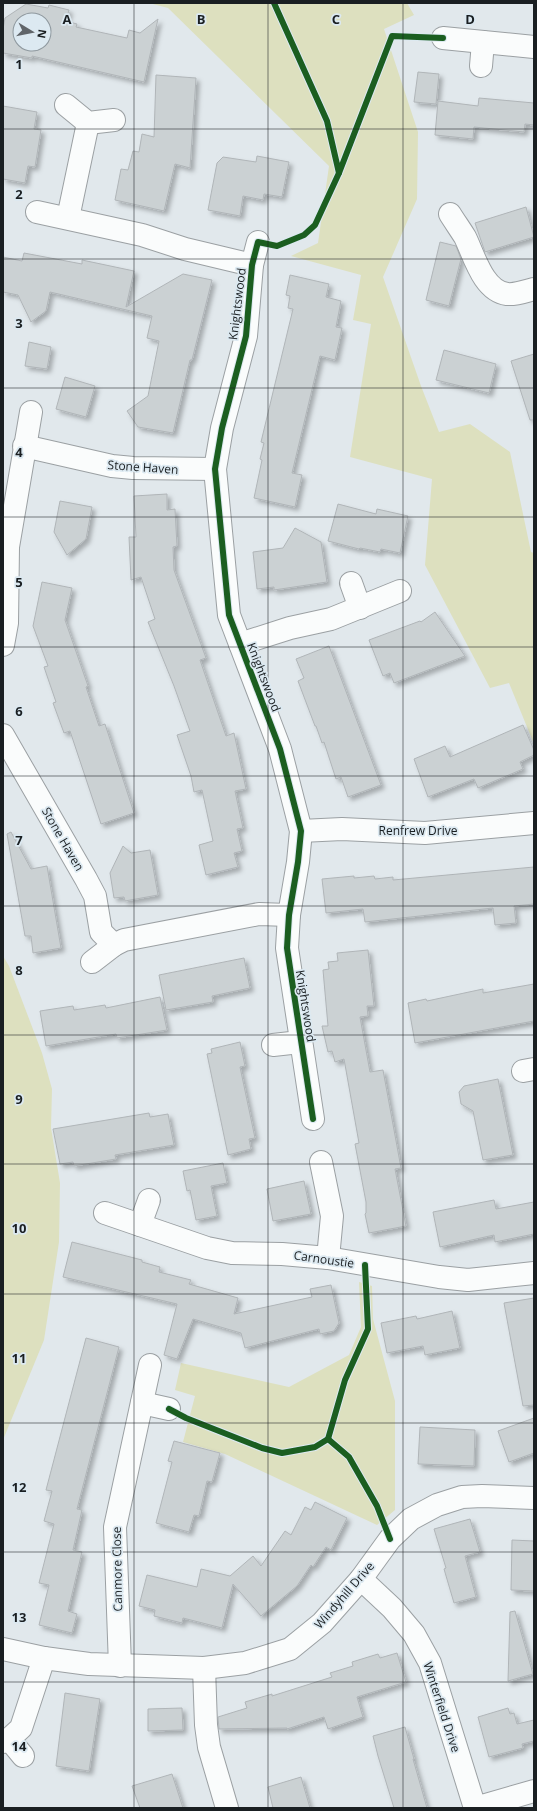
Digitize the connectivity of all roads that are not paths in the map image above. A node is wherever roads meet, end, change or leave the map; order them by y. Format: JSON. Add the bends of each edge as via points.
{"nodes":[{"id":1,"x":443,"y":38,"type":"dead end"},
{"id":2,"x":483,"y":42,"type":"junction"},
{"id":3,"x":534,"y":47,"type":"edge"},
{"id":4,"x":481,"y":66,"type":"dead end"},
{"id":5,"x":66,"y":105,"type":"dead end"},
{"id":6,"x":114,"y":120,"type":"dead end"},
{"id":7,"x":88,"y":123,"type":"junction"},
{"id":8,"x":38,"y":212,"type":"dead end"},
{"id":9,"x":450,"y":214,"type":"dead end"},
{"id":10,"x":68,"y":218,"type":"junction"},
{"id":11,"x":258,"y":242,"type":"dead end"},
{"id":12,"x":252,"y":266,"type":"junction"},
{"id":13,"x":525,"y":298,"type":"edge"},
{"id":14,"x":31,"y":412,"type":"dead end"},
{"id":15,"x":24,"y":446,"type":"junction"},
{"id":16,"x":215,"y":469,"type":"junction"},
{"id":17,"x":351,"y":583,"type":"dead end"},
{"id":18,"x":400,"y":591,"type":"dead end"},
{"id":19,"x":360,"y":608,"type":"junction"},
{"id":20,"x":240,"y":644,"type":"junction"},
{"id":21,"x":3,"y":645,"type":"edge"},
{"id":22,"x":3,"y":735,"type":"edge"},
{"id":23,"x":534,"y":823,"type":"edge"},
{"id":24,"x":301,"y":831,"type":"junction"},
{"id":25,"x":289,"y":915,"type":"junction"},
{"id":26,"x":114,"y":945,"type":"junction"},
{"id":27,"x":92,"y":962,"type":"dead end"},
{"id":28,"x":300,"y":1042,"type":"junction"},
{"id":29,"x":273,"y":1046,"type":"dead end"},
{"id":30,"x":313,"y":1119,"type":"dead end"},
{"id":31,"x":321,"y":1162,"type":"dead end"},
{"id":32,"x":149,"y":1200,"type":"dead end"},
{"id":33,"x":105,"y":1213,"type":"dead end"},
{"id":34,"x":140,"y":1225,"type":"junction"},
{"id":35,"x":328,"y":1258,"type":"junction"},
{"id":36,"x":534,"y":1273,"type":"edge"},
{"id":37,"x":150,"y":1365,"type":"dead end"},
{"id":38,"x":142,"y":1403,"type":"junction"},
{"id":39,"x":169,"y":1409,"type":"dead end"},
{"id":40,"x":534,"y":1498,"type":"edge"},
{"id":41,"x":361,"y":1579,"type":"junction"},
{"id":42,"x":3,"y":1649,"type":"edge"},
{"id":43,"x":44,"y":1658,"type":"junction"},
{"id":44,"x":120,"y":1666,"type":"junction"},
{"id":45,"x":204,"y":1668,"type":"junction"},
{"id":46,"x":6,"y":1741,"type":"edge"},
{"id":47,"x":23,"y":1756,"type":"dead end"},
{"id":48,"x":534,"y":1791,"type":"edge"},
{"id":49,"x":227,"y":1808,"type":"edge"}],
"edges":[{"from":1,"to":2,"type":"street"},
{"from":2,"to":3,"type":"street"},
{"from":2,"to":4,"type":"street"},
{"from":5,"to":7,"type":"street"},
{"from":6,"to":7,"type":"street"},
{"from":7,"to":10,"type":"street"},
{"from":8,"to":10,"type":"street","name":"Knightswood"},
{"from":9,"to":13,"type":"street","via":[[465,238],[480,272],[491,286],[506,294]]},
{"from":10,"to":12,"type":"street","name":"Knightswood","via":[[142,235]]},
{"from":11,"to":12,"type":"street","name":"Knightswood"},
{"from":12,"to":16,"type":"street","name":"Knightswood","via":[[246,336],[222,428]]},
{"from":14,"to":15,"type":"street"},
{"from":15,"to":16,"type":"street","name":"Stone Haven","via":[[112,466]]},
{"from":15,"to":21,"type":"street","via":[[8,547],[7,624]]},
{"from":16,"to":20,"type":"street","name":"Knightswood","via":[[229,612]]},
{"from":17,"to":19,"type":"street"},
{"from":18,"to":19,"type":"street","name":"Knightswood"},
{"from":19,"to":20,"type":"street","name":"Knightswood","via":[[331,619],[290,628]]},
{"from":20,"to":24,"type":"street","name":"Knightswood","via":[[280,749]]},
{"from":22,"to":26,"type":"street","name":"Stone Haven","via":[[95,896],[101,932]]},
{"from":23,"to":24,"type":"street","name":"Renfrew Drive","via":[[425,833],[342,829]]},
{"from":24,"to":25,"type":"street","name":"Knightswood"},
{"from":25,"to":26,"type":"street","via":[[259,914],[124,940]]},
{"from":25,"to":28,"type":"street","name":"Knightswood","via":[[288,956]]},
{"from":26,"to":27,"type":"street"},
{"from":28,"to":29,"type":"street","name":"Knightswood"},
{"from":28,"to":30,"type":"street","name":"Knightswood"},
{"from":31,"to":35,"type":"street","via":[[332,1216]]},
{"from":32,"to":34,"type":"street"},
{"from":33,"to":34,"type":"street","name":"Carnoustie"},
{"from":34,"to":35,"type":"street","name":"Carnoustie","via":[[207,1248],[232,1253]]},
{"from":35,"to":36,"type":"street","name":"Carnoustie","via":[[468,1280]]},
{"from":37,"to":38,"type":"street","name":"Canmore Close"},
{"from":38,"to":39,"type":"street"},
{"from":38,"to":44,"type":"street","name":"Canmore Close","via":[[116,1527]]},
{"from":40,"to":41,"type":"street","name":"Windyhill Drive","via":[[476,1496],[437,1504],[411,1519],[395,1534]]},
{"from":41,"to":45,"type":"street","name":"Windyhill Drive","via":[[322,1623],[290,1649],[245,1664]]},
{"from":41,"to":48,"type":"street","name":"Winterfield Drive","via":[[392,1608],[414,1634],[430,1663],[475,1808]]},
{"from":42,"to":43,"type":"street","name":"Windyhill Drive"},
{"from":43,"to":44,"type":"street","name":"Windyhill Drive"},
{"from":43,"to":46,"type":"street","via":[[21,1728]]},
{"from":44,"to":45,"type":"street","name":"Windyhill Drive"},
{"from":45,"to":49,"type":"street","via":[[209,1747]]},
{"from":46,"to":47,"type":"street"}]}
